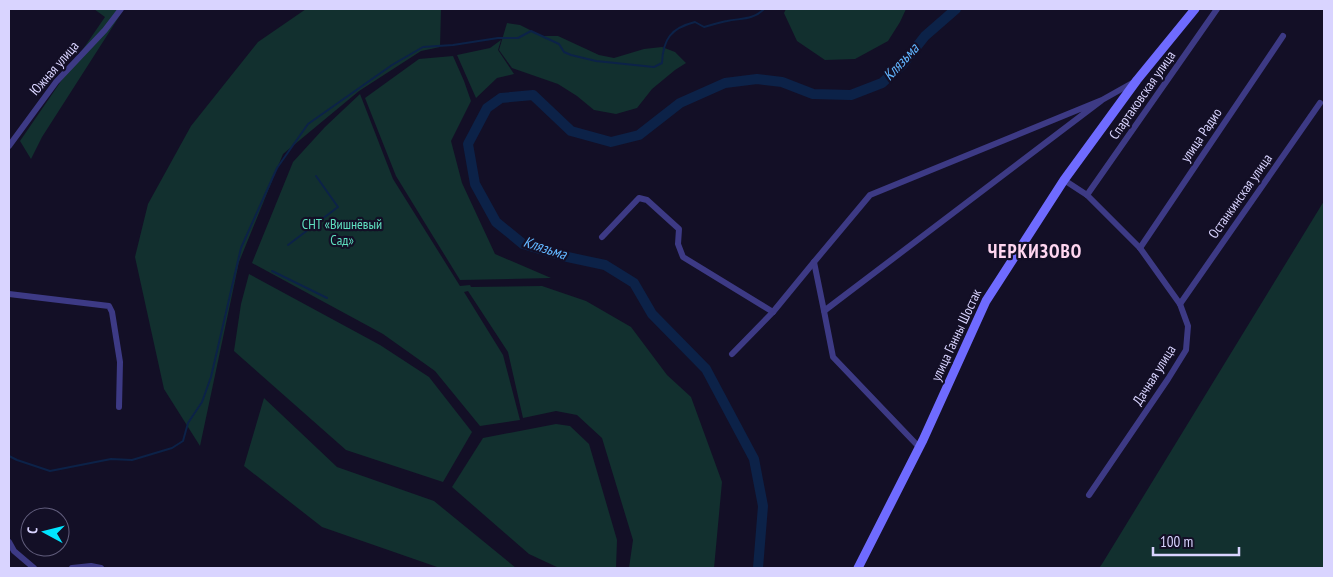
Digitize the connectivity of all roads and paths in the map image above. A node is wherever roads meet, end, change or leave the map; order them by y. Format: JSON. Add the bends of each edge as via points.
{"nodes":[{"id":1,"x":121,"y":9,"type":"edge"},
{"id":2,"x":1194,"y":9,"type":"edge"},
{"id":3,"x":1217,"y":9,"type":"edge"},
{"id":4,"x":1283,"y":36,"type":"dead end"},
{"id":5,"x":1137,"y":80,"type":"junction"},
{"id":6,"x":1102,"y":100,"type":"junction"},
{"id":7,"x":1320,"y":103,"type":"dead end"},
{"id":8,"x":9,"y":146,"type":"edge"},
{"id":9,"x":1064,"y":180,"type":"junction"},
{"id":10,"x":1087,"y":195,"type":"junction"},
{"id":11,"x":602,"y":237,"type":"dead end"},
{"id":12,"x":1140,"y":248,"type":"junction"},
{"id":13,"x":814,"y":262,"type":"junction"},
{"id":14,"x":9,"y":294,"type":"edge"},
{"id":15,"x":1180,"y":304,"type":"junction"},
{"id":16,"x":824,"y":311,"type":"junction"},
{"id":17,"x":773,"y":312,"type":"junction"},
{"id":18,"x":732,"y":354,"type":"dead end"},
{"id":19,"x":119,"y":406,"type":"dead end"},
{"id":20,"x":920,"y":447,"type":"junction"},
{"id":21,"x":1089,"y":495,"type":"dead end"},
{"id":22,"x":9,"y":542,"type":"edge"},
{"id":23,"x":34,"y":568,"type":"edge"},
{"id":24,"x":72,"y":568,"type":"edge"},
{"id":25,"x":100,"y":568,"type":"edge"},
{"id":26,"x":858,"y":568,"type":"edge"}],
"edges":[{"from":1,"to":8,"type":"street","name":"Южная улица","via":[[56,82]]},
{"from":2,"to":5,"type":"main road","name":"улица Ганны Шостак"},
{"from":3,"to":10,"type":"street","name":"Спартаковская улица"},
{"from":4,"to":12,"type":"street","name":"улица Радио"},
{"from":5,"to":6,"type":"street"},
{"from":5,"to":9,"type":"main road","name":"улица Ганны Шостак"},
{"from":6,"to":13,"type":"street","via":[[870,195]]},
{"from":6,"to":16,"type":"street"},
{"from":7,"to":15,"type":"street","name":"Останкинская улица"},
{"from":9,"to":10,"type":"street","name":"Дачная улица"},
{"from":9,"to":20,"type":"main road","name":"улица Ганны Шостак","via":[[986,300]]},
{"from":10,"to":12,"type":"street","name":"Дачная улица"},
{"from":11,"to":17,"type":"street","via":[[639,198],[647,200],[679,229],[678,244],[683,257]]},
{"from":12,"to":15,"type":"street","name":"Дачная улица"},
{"from":13,"to":16,"type":"street"},
{"from":13,"to":17,"type":"street"},
{"from":14,"to":19,"type":"street","via":[[109,306],[120,362]]},
{"from":15,"to":21,"type":"street","name":"Дачная улица","via":[[1188,326],[1186,350]]},
{"from":16,"to":20,"type":"street","via":[[834,357]]},
{"from":17,"to":18,"type":"street"},
{"from":20,"to":26,"type":"main road","name":"улица Ганны Шостак"},
{"from":22,"to":23,"type":"street","via":[[14,551]]},
{"from":24,"to":25,"type":"street"}]}
